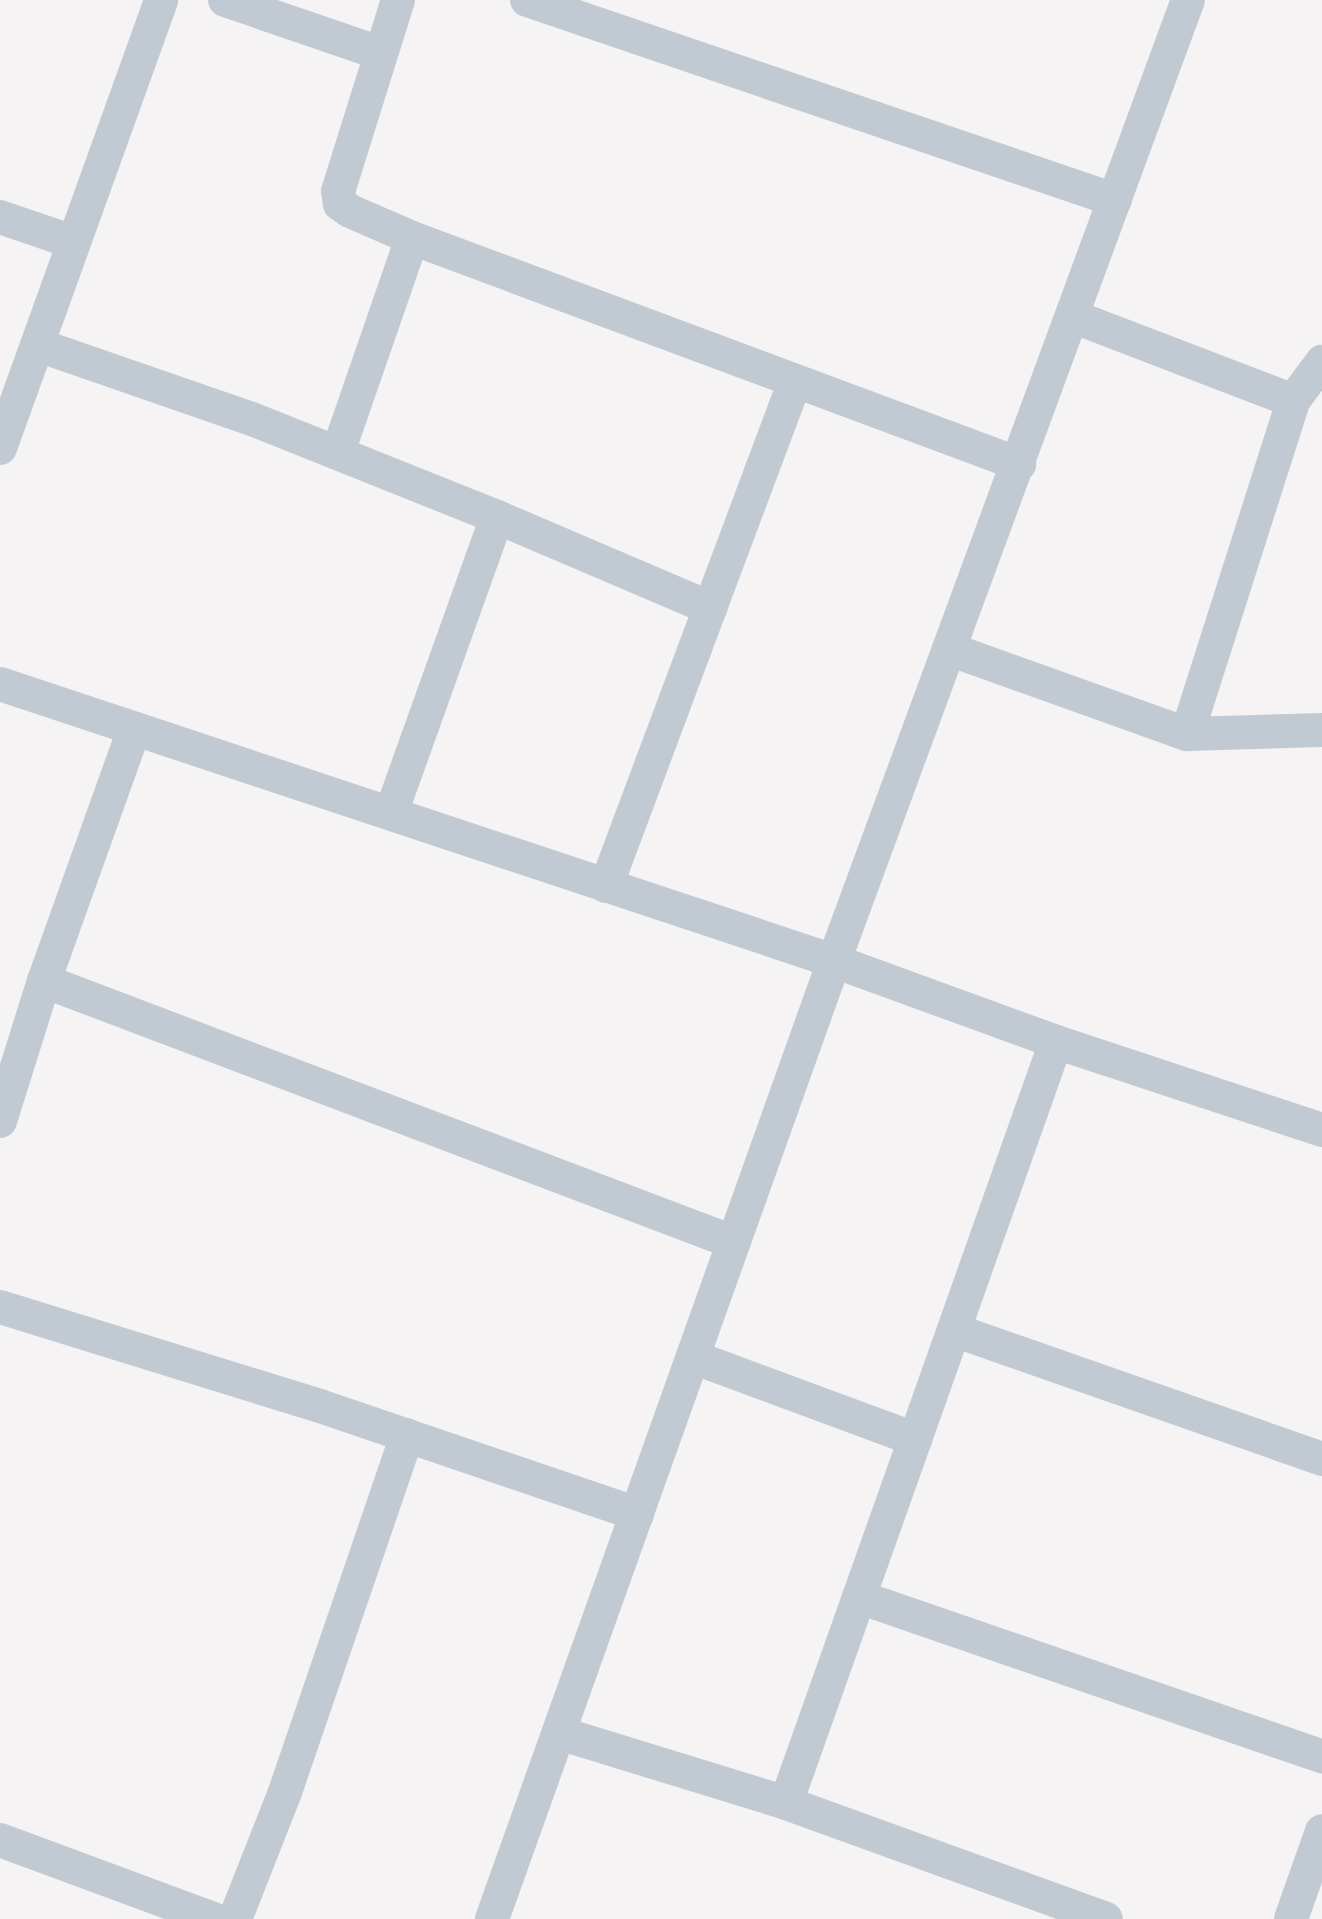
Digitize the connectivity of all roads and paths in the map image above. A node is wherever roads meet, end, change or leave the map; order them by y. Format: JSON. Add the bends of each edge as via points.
{"nodes":[{"id":1,"x":161,"y":0,"type":"edge"},
{"id":2,"x":225,"y":0,"type":"edge"},
{"id":3,"x":398,"y":0,"type":"edge"},
{"id":4,"x":527,"y":0,"type":"edge"},
{"id":5,"x":1188,"y":0,"type":"edge"},
{"id":6,"x":380,"y":53,"type":"junction"},
{"id":7,"x":1115,"y":200,"type":"junction"},
{"id":8,"x":0,"y":217,"type":"edge"},
{"id":9,"x":412,"y":238,"type":"junction"},
{"id":10,"x":73,"y":242,"type":"junction"},
{"id":11,"x":1072,"y":316,"type":"junction"},
{"id":12,"x":38,"y":345,"type":"junction"},
{"id":13,"x":1322,"y":362,"type":"edge"},
{"id":14,"x":795,"y":381,"type":"junction"},
{"id":15,"x":1293,"y":401,"type":"junction"},
{"id":16,"x":0,"y":448,"type":"edge"},
{"id":17,"x":338,"y":452,"type":"junction"},
{"id":18,"x":1019,"y":464,"type":"junction"},
{"id":19,"x":497,"y":517,"type":"junction"},
{"id":20,"x":710,"y":608,"type":"junction"},
{"id":21,"x":949,"y":649,"type":"junction"},
{"id":22,"x":0,"y":684,"type":"edge"},
{"id":23,"x":134,"y":729,"type":"junction"},
{"id":24,"x":1322,"y":730,"type":"edge"},
{"id":25,"x":1187,"y":734,"type":"junction"},
{"id":26,"x":391,"y":813,"type":"junction"},
{"id":27,"x":606,"y":886,"type":"junction"},
{"id":28,"x":834,"y":961,"type":"junction"},
{"id":29,"x":44,"y":981,"type":"junction"},
{"id":30,"x":1056,"y":1042,"type":"junction"},
{"id":31,"x":2,"y":1101,"type":"edge"},
{"id":32,"x":1322,"y":1130,"type":"edge"},
{"id":33,"x":733,"y":1242,"type":"junction"},
{"id":34,"x":0,"y":1307,"type":"edge"},
{"id":35,"x":954,"y":1330,"type":"junction"},
{"id":36,"x":693,"y":1357,"type":"junction"},
{"id":37,"x":407,"y":1435,"type":"junction"},
{"id":38,"x":915,"y":1439,"type":"junction"},
{"id":39,"x":1322,"y":1459,"type":"edge"},
{"id":40,"x":637,"y":1514,"type":"junction"},
{"id":41,"x":859,"y":1597,"type":"junction"},
{"id":42,"x":559,"y":1733,"type":"junction"},
{"id":43,"x":1322,"y":1756,"type":"edge"},
{"id":44,"x":786,"y":1803,"type":"junction"},
{"id":45,"x":1322,"y":1831,"type":"edge"},
{"id":46,"x":0,"y":1840,"type":"edge"},
{"id":47,"x":214,"y":1919,"type":"edge"},
{"id":48,"x":235,"y":1919,"type":"edge"},
{"id":49,"x":492,"y":1919,"type":"edge"},
{"id":50,"x":1106,"y":1919,"type":"edge"},
{"id":51,"x":1291,"y":1919,"type":"edge"}],
"edges":[{"from":1,"to":10,"type":"street"},
{"from":2,"to":6,"type":"street"},
{"from":3,"to":6,"type":"street"},
{"from":4,"to":7,"type":"street"},
{"from":5,"to":7,"type":"street"},
{"from":6,"to":9,"type":"street","via":[[338,191],[340,204]]},
{"from":7,"to":11,"type":"street"},
{"from":8,"to":10,"type":"street"},
{"from":9,"to":14,"type":"street"},
{"from":9,"to":17,"type":"street"},
{"from":10,"to":12,"type":"street"},
{"from":11,"to":15,"type":"street"},
{"from":11,"to":18,"type":"street"},
{"from":12,"to":16,"type":"street"},
{"from":12,"to":17,"type":"street"},
{"from":13,"to":15,"type":"street"},
{"from":14,"to":18,"type":"street"},
{"from":14,"to":20,"type":"street"},
{"from":15,"to":25,"type":"street"},
{"from":17,"to":19,"type":"street"},
{"from":18,"to":21,"type":"street"},
{"from":19,"to":20,"type":"street"},
{"from":19,"to":26,"type":"street"},
{"from":20,"to":27,"type":"street"},
{"from":21,"to":25,"type":"street"},
{"from":21,"to":28,"type":"street"},
{"from":22,"to":23,"type":"street"},
{"from":23,"to":26,"type":"street"},
{"from":23,"to":29,"type":"street"},
{"from":24,"to":25,"type":"street"},
{"from":26,"to":27,"type":"street"},
{"from":27,"to":28,"type":"street"},
{"from":28,"to":30,"type":"street"},
{"from":28,"to":33,"type":"street"},
{"from":29,"to":31,"type":"street"},
{"from":29,"to":33,"type":"street"},
{"from":30,"to":32,"type":"street"},
{"from":30,"to":35,"type":"street"},
{"from":33,"to":36,"type":"street"},
{"from":34,"to":37,"type":"street"},
{"from":35,"to":38,"type":"street"},
{"from":35,"to":39,"type":"street"},
{"from":36,"to":38,"type":"street"},
{"from":36,"to":40,"type":"street"},
{"from":37,"to":40,"type":"street"},
{"from":37,"to":48,"type":"street","via":[[285,1792]]},
{"from":38,"to":41,"type":"street"},
{"from":40,"to":42,"type":"street"},
{"from":41,"to":43,"type":"street"},
{"from":41,"to":44,"type":"street"},
{"from":42,"to":44,"type":"street"},
{"from":42,"to":49,"type":"street"},
{"from":44,"to":50,"type":"street"},
{"from":45,"to":51,"type":"street"},
{"from":46,"to":47,"type":"street"}]}
